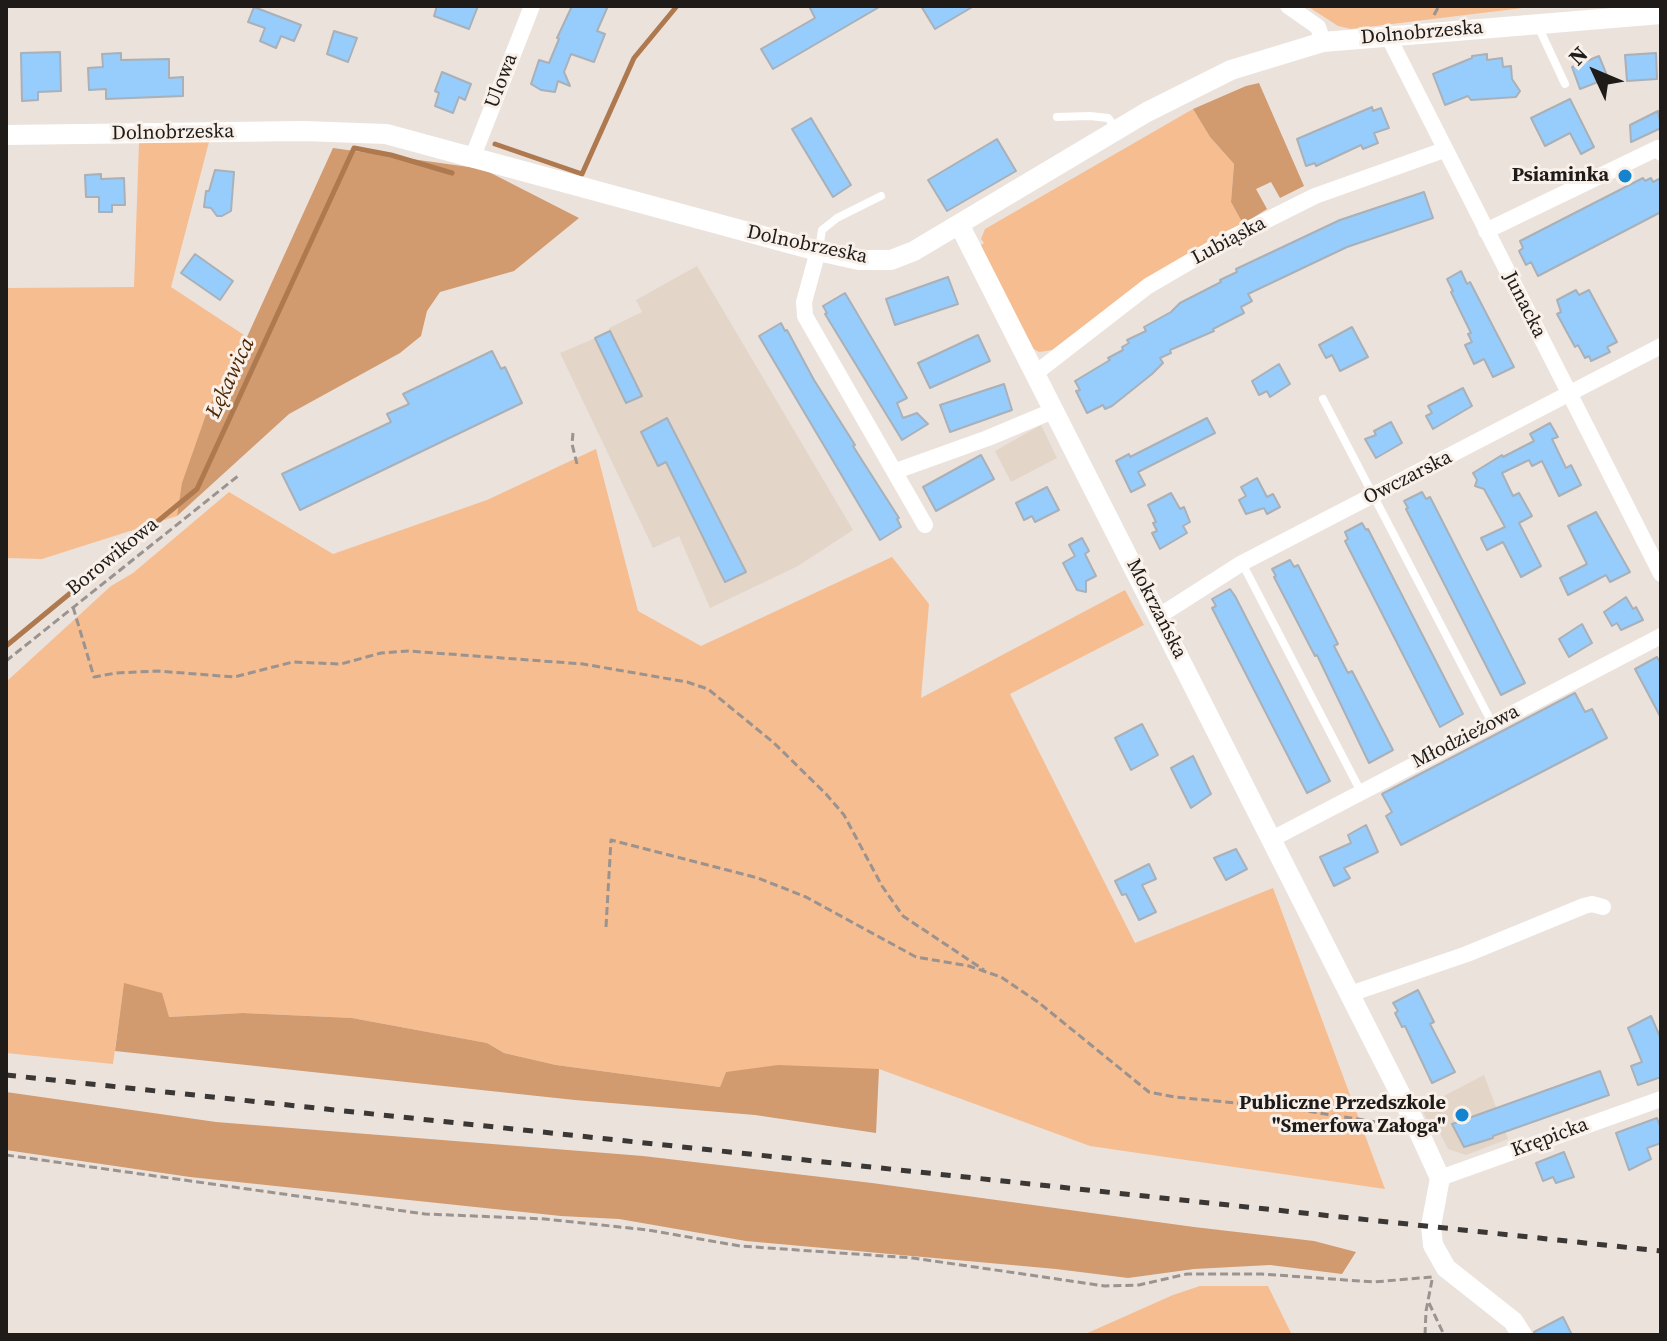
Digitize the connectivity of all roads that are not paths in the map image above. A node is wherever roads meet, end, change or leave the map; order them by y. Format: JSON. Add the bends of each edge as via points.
{"nodes":[{"id":1,"x":532,"y":6,"type":"edge"},
{"id":2,"x":1288,"y":6,"type":"edge"},
{"id":3,"x":1652,"y":12,"type":"edge"},
{"id":4,"x":1537,"y":24,"type":"junction"},
{"id":5,"x":1388,"y":36,"type":"junction"},
{"id":6,"x":1323,"y":42,"type":"junction"},
{"id":7,"x":1565,"y":84,"type":"dead end"},
{"id":8,"x":1057,"y":117,"type":"dead end"},
{"id":9,"x":1118,"y":129,"type":"junction"},
{"id":10,"x":6,"y":135,"type":"edge"},
{"id":11,"x":1444,"y":150,"type":"junction"},
{"id":12,"x":1661,"y":153,"type":"edge"},
{"id":13,"x":473,"y":156,"type":"junction"},
{"id":14,"x":881,"y":196,"type":"dead end"},
{"id":15,"x":960,"y":226,"type":"junction"},
{"id":16,"x":1486,"y":231,"type":"junction"},
{"id":17,"x":818,"y":251,"type":"junction"},
{"id":18,"x":1661,"y":346,"type":"edge"},
{"id":19,"x":1037,"y":372,"type":"junction"},
{"id":20,"x":1570,"y":394,"type":"junction"},
{"id":21,"x":1323,"y":399,"type":"dead end"},
{"id":22,"x":1055,"y":410,"type":"junction"},
{"id":23,"x":896,"y":471,"type":"junction"},
{"id":24,"x":1375,"y":495,"type":"junction"},
{"id":25,"x":925,"y":525,"type":"dead end"},
{"id":26,"x":1242,"y":563,"type":"junction"},
{"id":27,"x":1661,"y":574,"type":"edge"},
{"id":28,"x":1159,"y":616,"type":"junction"},
{"id":29,"x":1661,"y":636,"type":"edge"},
{"id":30,"x":1492,"y":723,"type":"junction"},
{"id":31,"x":1361,"y":792,"type":"junction"},
{"id":32,"x":1272,"y":839,"type":"junction"},
{"id":33,"x":1603,"y":907,"type":"dead end"},
{"id":34,"x":1350,"y":994,"type":"junction"},
{"id":35,"x":1661,"y":1099,"type":"edge"},
{"id":36,"x":1440,"y":1178,"type":"junction"},
{"id":37,"x":1522,"y":1335,"type":"edge"}],
"edges":[{"from":1,"to":13,"type":"street","name":"Ulowa"},
{"from":2,"to":6,"type":"street","via":[[1318,27]]},
{"from":3,"to":4,"type":"street","name":"Dolnobrzeska"},
{"from":4,"to":5,"type":"street","name":"Dolnobrzeska"},
{"from":4,"to":7,"type":"lane"},
{"from":5,"to":6,"type":"street","name":"Dolnobrzeska"},
{"from":5,"to":11,"type":"street","name":"Junacka"},
{"from":6,"to":9,"type":"street","name":"Dolnobrzeska","via":[[1231,70]]},
{"from":8,"to":9,"type":"lane","via":[[1108,118]]},
{"from":9,"to":15,"type":"street","name":"Dolnobrzeska"},
{"from":10,"to":13,"type":"street","name":"Dolnobrzeska","via":[[386,134]]},
{"from":11,"to":16,"type":"street","name":"Junacka"},
{"from":11,"to":19,"type":"street","name":"Lubiąska","via":[[1315,196],[1227,240],[1148,286]]},
{"from":12,"to":16,"type":"street","via":[[1658,148]]},
{"from":13,"to":17,"type":"street","name":"Dolnobrzeska"},
{"from":14,"to":17,"type":"lane","via":[[822,230]]},
{"from":15,"to":17,"type":"street","name":"Dolnobrzeska","via":[[891,260]]},
{"from":15,"to":19,"type":"street","name":"Mokrzańska"},
{"from":16,"to":20,"type":"street","name":"Junacka"},
{"from":17,"to":23,"type":"street","via":[[805,316]]},
{"from":18,"to":20,"type":"street","name":"Owczarska"},
{"from":19,"to":22,"type":"street","name":"Mokrzańska"},
{"from":20,"to":24,"type":"street","name":"Owczarska"},
{"from":20,"to":27,"type":"street","name":"Junacka"},
{"from":21,"to":24,"type":"lane"},
{"from":22,"to":23,"type":"street"},
{"from":22,"to":28,"type":"street","name":"Mokrzańska"},
{"from":23,"to":25,"type":"street"},
{"from":24,"to":26,"type":"street","name":"Owczarska"},
{"from":24,"to":30,"type":"lane"},
{"from":26,"to":28,"type":"street","name":"Owczarska"},
{"from":26,"to":31,"type":"lane"},
{"from":28,"to":32,"type":"street","name":"Mokrzańska"},
{"from":29,"to":30,"type":"street","name":"Młodzieżowa"},
{"from":30,"to":31,"type":"street","name":"Młodzieżowa"},
{"from":31,"to":32,"type":"street","name":"Młodzieżowa"},
{"from":32,"to":34,"type":"street","name":"Mokrzańska"},
{"from":33,"to":34,"type":"street","via":[[1584,906]]},
{"from":34,"to":36,"type":"street","name":"Mokrzańska"},
{"from":35,"to":36,"type":"street","name":"Krępicka"},
{"from":36,"to":37,"type":"street","via":[[1431,1226],[1438,1257],[1513,1321]]}]}
